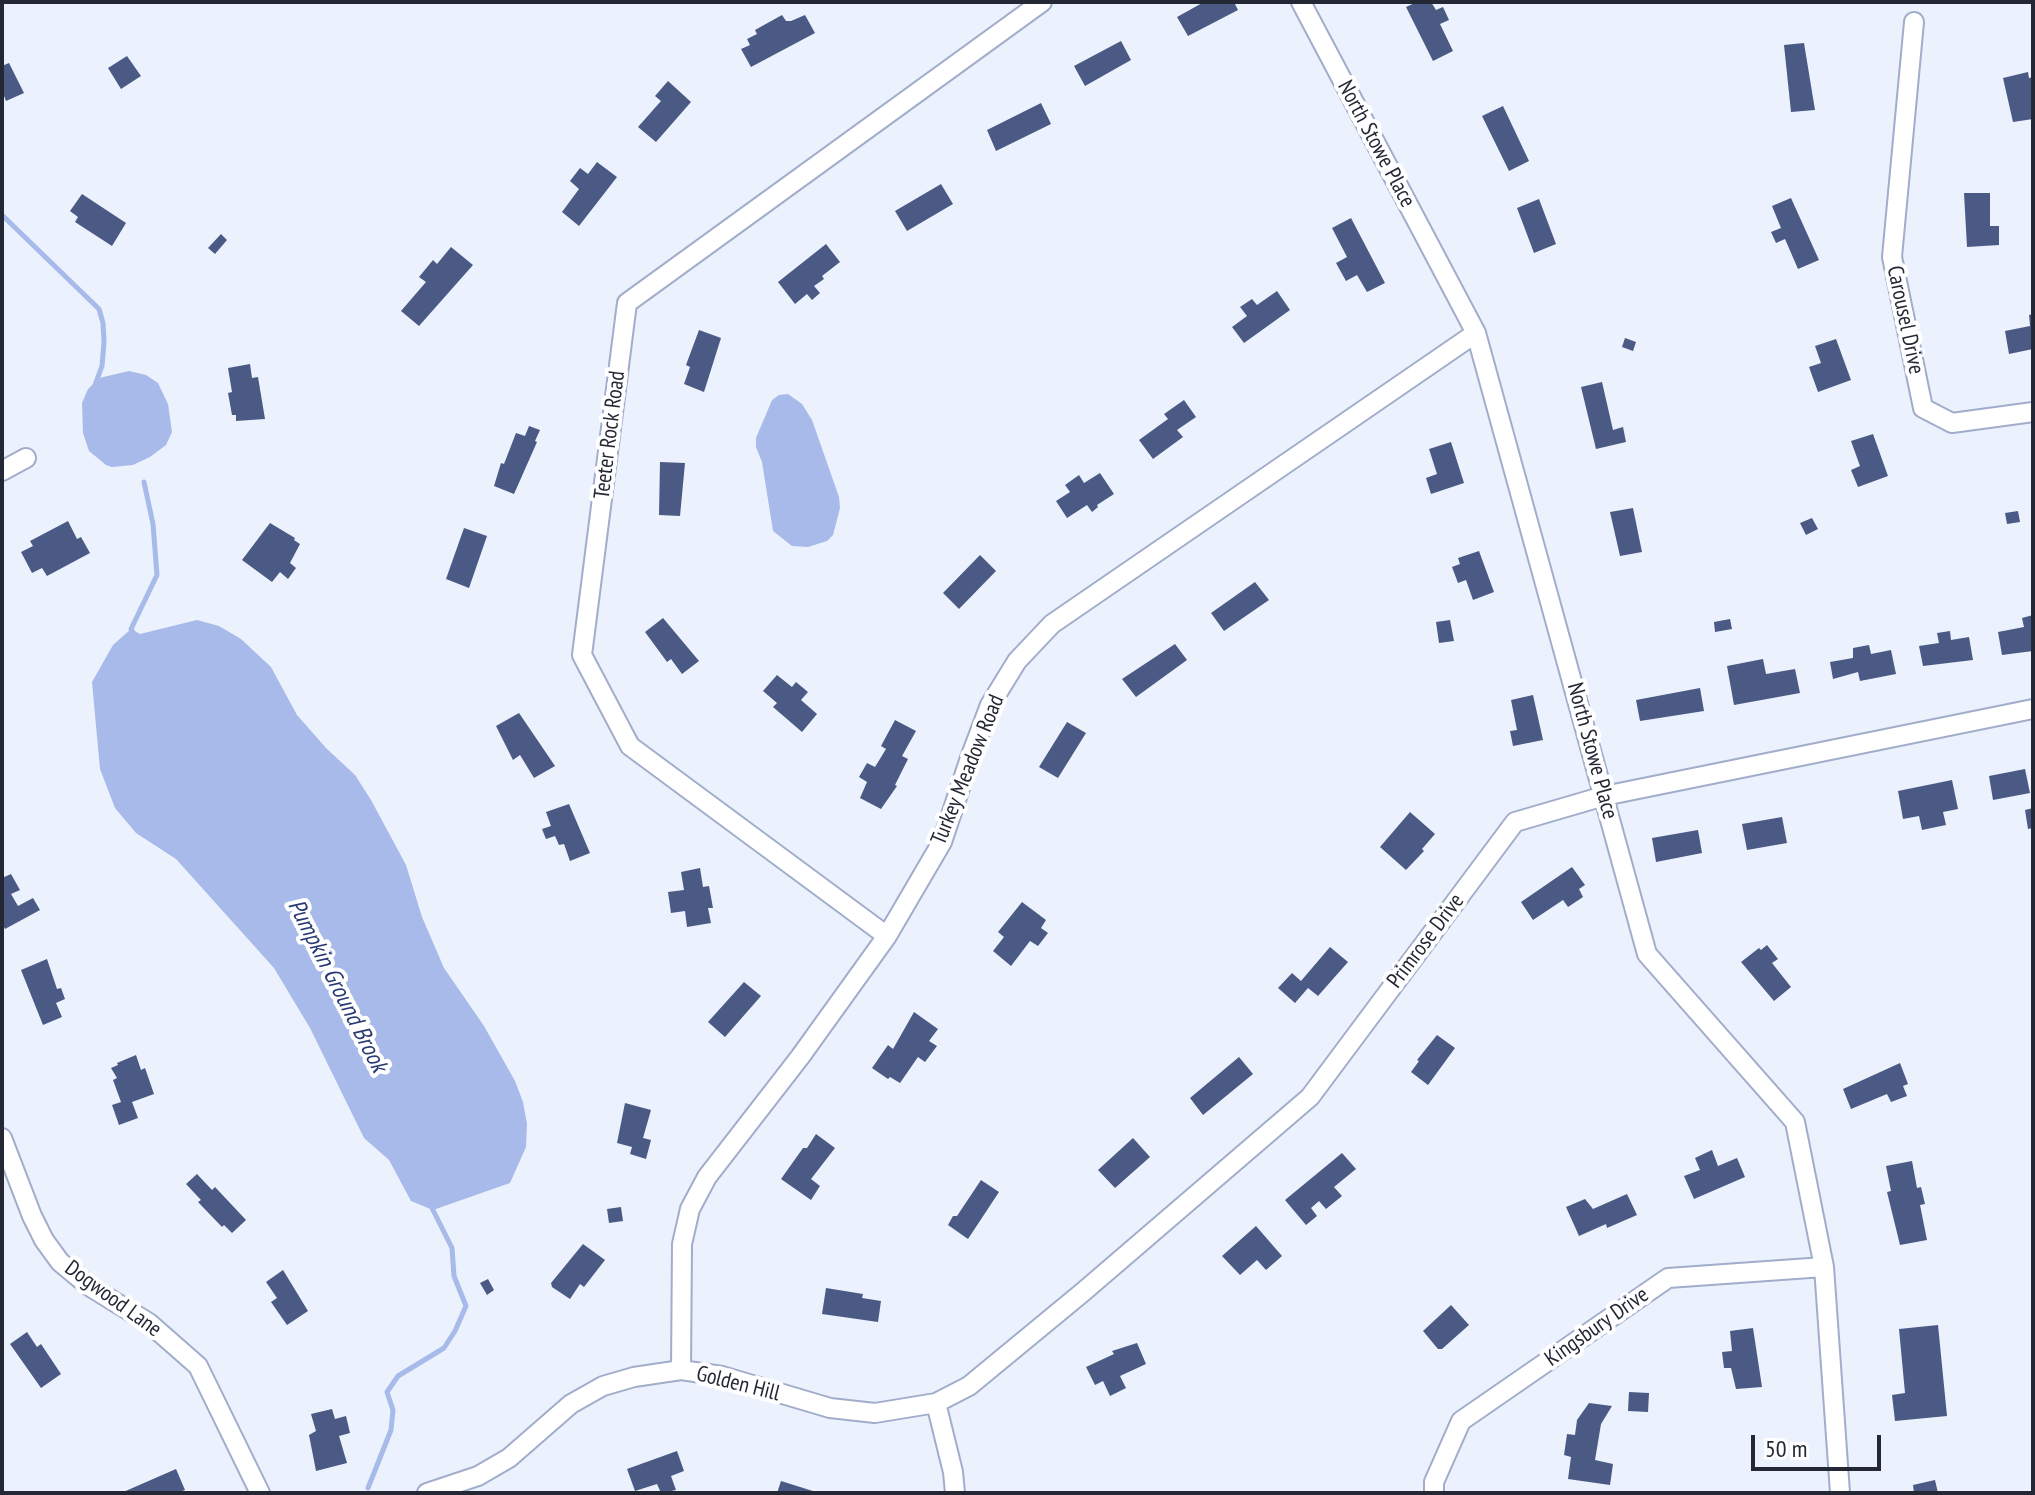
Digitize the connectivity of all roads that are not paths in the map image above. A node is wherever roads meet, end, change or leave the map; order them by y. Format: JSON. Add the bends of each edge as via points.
{"nodes":[{"id":1,"x":1042,"y":2,"type":"edge"},
{"id":2,"x":1301,"y":2,"type":"edge"},
{"id":3,"x":1914,"y":22,"type":"dead end"},
{"id":4,"x":1476,"y":333,"type":"junction"},
{"id":5,"x":2033,"y":412,"type":"edge"},
{"id":6,"x":26,"y":458,"type":"dead end"},
{"id":7,"x":2,"y":471,"type":"edge"},
{"id":8,"x":2033,"y":709,"type":"edge"},
{"id":9,"x":1604,"y":796,"type":"junction"},
{"id":10,"x":887,"y":936,"type":"junction"},
{"id":11,"x":2,"y":1138,"type":"edge"},
{"id":12,"x":1824,"y":1267,"type":"junction"},
{"id":13,"x":681,"y":1370,"type":"junction"},
{"id":14,"x":936,"y":1403,"type":"junction"},
{"id":15,"x":260,"y":1493,"type":"edge"},
{"id":16,"x":427,"y":1493,"type":"edge"},
{"id":17,"x":955,"y":1493,"type":"edge"},
{"id":18,"x":1434,"y":1493,"type":"edge"},
{"id":19,"x":1840,"y":1493,"type":"edge"}],
"edges":[{"from":1,"to":10,"type":"street","name":"Teeter Rock Road","via":[[627,303],[582,655],[630,746]]},
{"from":2,"to":4,"type":"street","name":"North Stowe Place"},
{"from":3,"to":5,"type":"street","name":"Carousel Drive","via":[[1892,257],[1923,408],[1952,423]]},
{"from":4,"to":9,"type":"street","name":"North Stowe Place"},
{"from":4,"to":10,"type":"street","name":"Turkey Meadow Road","via":[[1052,624],[1017,661],[990,705],[942,842]]},
{"from":6,"to":7,"type":"street"},
{"from":8,"to":9,"type":"street","name":"Primrose Drive"},
{"from":9,"to":12,"type":"street","name":"North Stowe Place","via":[[1647,954],[1795,1122]]},
{"from":9,"to":14,"type":"street","name":"Primrose Drive","via":[[1515,822],[1310,1097],[969,1386]]},
{"from":10,"to":13,"type":"street","name":"Turkey Meadow Road","via":[[707,1177],[690,1209],[682,1244]]},
{"from":11,"to":15,"type":"street","name":"Dogwood Lane","via":[[44,1240],[89,1286],[149,1323],[198,1366]]},
{"from":12,"to":18,"type":"street","name":"Kingsbury Drive","via":[[1668,1278],[1461,1421]]},
{"from":12,"to":19,"type":"street","name":"North Stowe Place"},
{"from":13,"to":14,"type":"street","name":"Golden Hill","via":[[722,1376],[830,1408],[875,1413]]},
{"from":13,"to":16,"type":"street","name":"Golden Hill","via":[[603,1386],[571,1404],[509,1458],[478,1476]]},
{"from":14,"to":17,"type":"street"}]}
